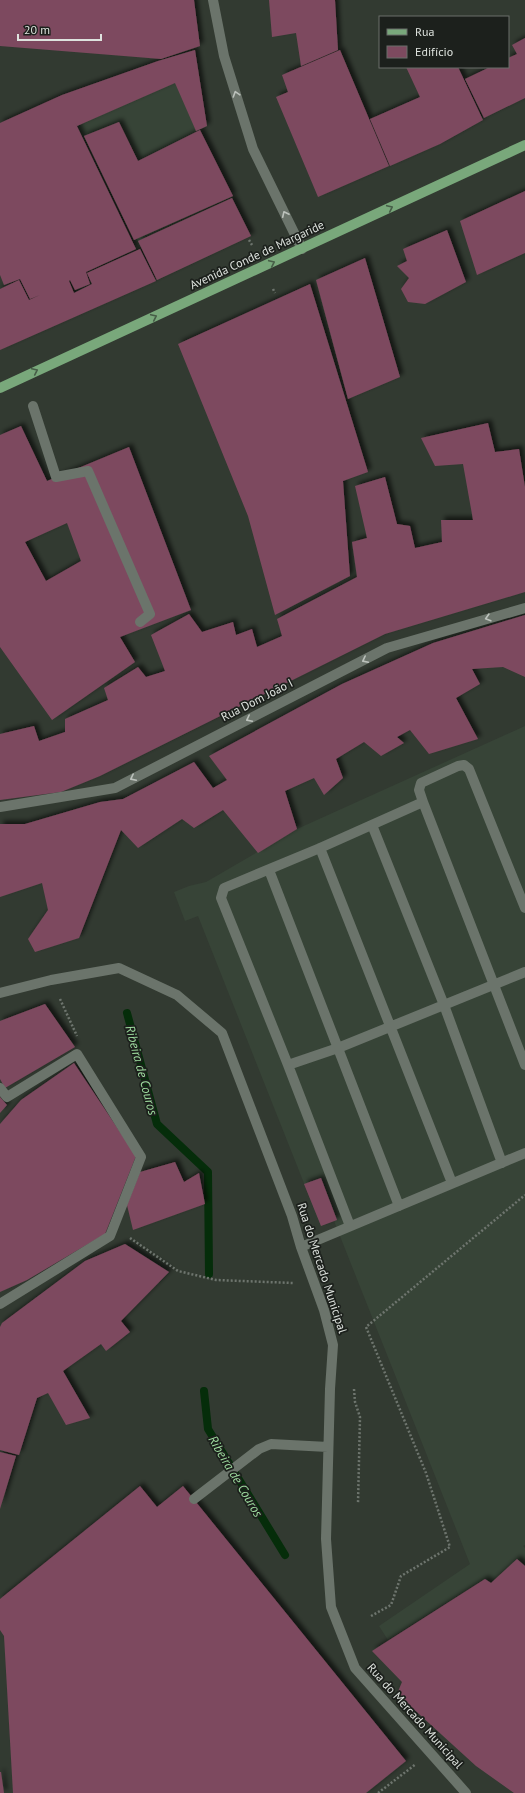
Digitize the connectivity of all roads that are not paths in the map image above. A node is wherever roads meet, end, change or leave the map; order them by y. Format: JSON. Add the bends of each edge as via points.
{"nodes":[{"id":1,"x":213,"y":0,"type":"edge"},
{"id":2,"x":525,"y":145,"type":"edge"},
{"id":3,"x":302,"y":250,"type":"junction"},
{"id":4,"x":0,"y":388,"type":"edge"},
{"id":5,"x":34,"y":406,"type":"dead end"},
{"id":6,"x":525,"y":608,"type":"edge"},
{"id":7,"x":140,"y":622,"type":"dead end"},
{"id":8,"x":423,"y":802,"type":"junction"},
{"id":9,"x":0,"y":807,"type":"edge"},
{"id":10,"x":372,"y":825,"type":"junction"},
{"id":11,"x":320,"y":848,"type":"junction"},
{"id":12,"x":269,"y":870,"type":"junction"},
{"id":13,"x":525,"y":908,"type":"edge"},
{"id":14,"x":525,"y":972,"type":"edge"},
{"id":15,"x":495,"y":984,"type":"junction"},
{"id":16,"x":0,"y":994,"type":"edge"},
{"id":17,"x":444,"y":1005,"type":"junction"},
{"id":18,"x":390,"y":1027,"type":"junction"},
{"id":19,"x":338,"y":1048,"type":"junction"},
{"id":20,"x":288,"y":1065,"type":"junction"},
{"id":21,"x":525,"y":1065,"type":"edge"},
{"id":22,"x":0,"y":1088,"type":"edge"},
{"id":23,"x":525,"y":1153,"type":"edge"},
{"id":24,"x":502,"y":1163,"type":"junction"},
{"id":25,"x":452,"y":1184,"type":"junction"},
{"id":26,"x":398,"y":1206,"type":"junction"},
{"id":27,"x":350,"y":1226,"type":"junction"},
{"id":28,"x":300,"y":1247,"type":"junction"},
{"id":29,"x":0,"y":1304,"type":"edge"},
{"id":30,"x":328,"y":1447,"type":"junction"},
{"id":31,"x":194,"y":1499,"type":"dead end"},
{"id":32,"x":466,"y":1793,"type":"edge"}],
"edges":[{"from":3,"to":1,"type":"street","one_way":true,"via":[[253,149],[224,56]]},
{"from":3,"to":2,"type":"main road","name":"Avenida Conde de Margaride","one_way":true},
{"from":4,"to":3,"type":"main road","name":"Avenida Conde de Margaride","one_way":true},
{"from":5,"to":7,"type":"street","via":[[56,477],[88,471],[150,614]]},
{"from":6,"to":9,"type":"street","name":"Rua Dom João I","one_way":true,"via":[[387,648],[115,788]]},
{"from":8,"to":10,"type":"street"},
{"from":8,"to":13,"type":"street","via":[[419,790],[421,783],[458,766],[464,765],[469,768]]},
{"from":8,"to":15,"type":"street"},
{"from":10,"to":11,"type":"street"},
{"from":10,"to":17,"type":"street"},
{"from":11,"to":12,"type":"street"},
{"from":11,"to":18,"type":"street"},
{"from":12,"to":19,"type":"street"},
{"from":12,"to":20,"type":"street","via":[[224,888],[221,898]]},
{"from":14,"to":15,"type":"street"},
{"from":15,"to":17,"type":"street"},
{"from":15,"to":21,"type":"street"},
{"from":16,"to":28,"type":"street","name":"Rua do Mercado Municipal","via":[[51,980],[119,968],[177,995],[222,1033],[292,1216]]},
{"from":17,"to":18,"type":"street"},
{"from":17,"to":24,"type":"street"},
{"from":18,"to":19,"type":"street"},
{"from":18,"to":25,"type":"street"},
{"from":19,"to":20,"type":"street"},
{"from":19,"to":26,"type":"street"},
{"from":20,"to":27,"type":"street"},
{"from":22,"to":29,"type":"street","via":[[7,1097],[77,1054],[141,1157],[110,1236]]},
{"from":23,"to":24,"type":"street"},
{"from":24,"to":25,"type":"street"},
{"from":25,"to":26,"type":"street"},
{"from":26,"to":27,"type":"street"},
{"from":27,"to":28,"type":"street"},
{"from":28,"to":30,"type":"street","name":"Rua do Mercado Municipal","via":[[324,1310],[333,1345]]},
{"from":30,"to":31,"type":"street","via":[[271,1444],[259,1449]]},
{"from":30,"to":32,"type":"street","name":"Rua do Mercado Municipal","via":[[326,1539],[331,1607],[355,1668]]}]}
